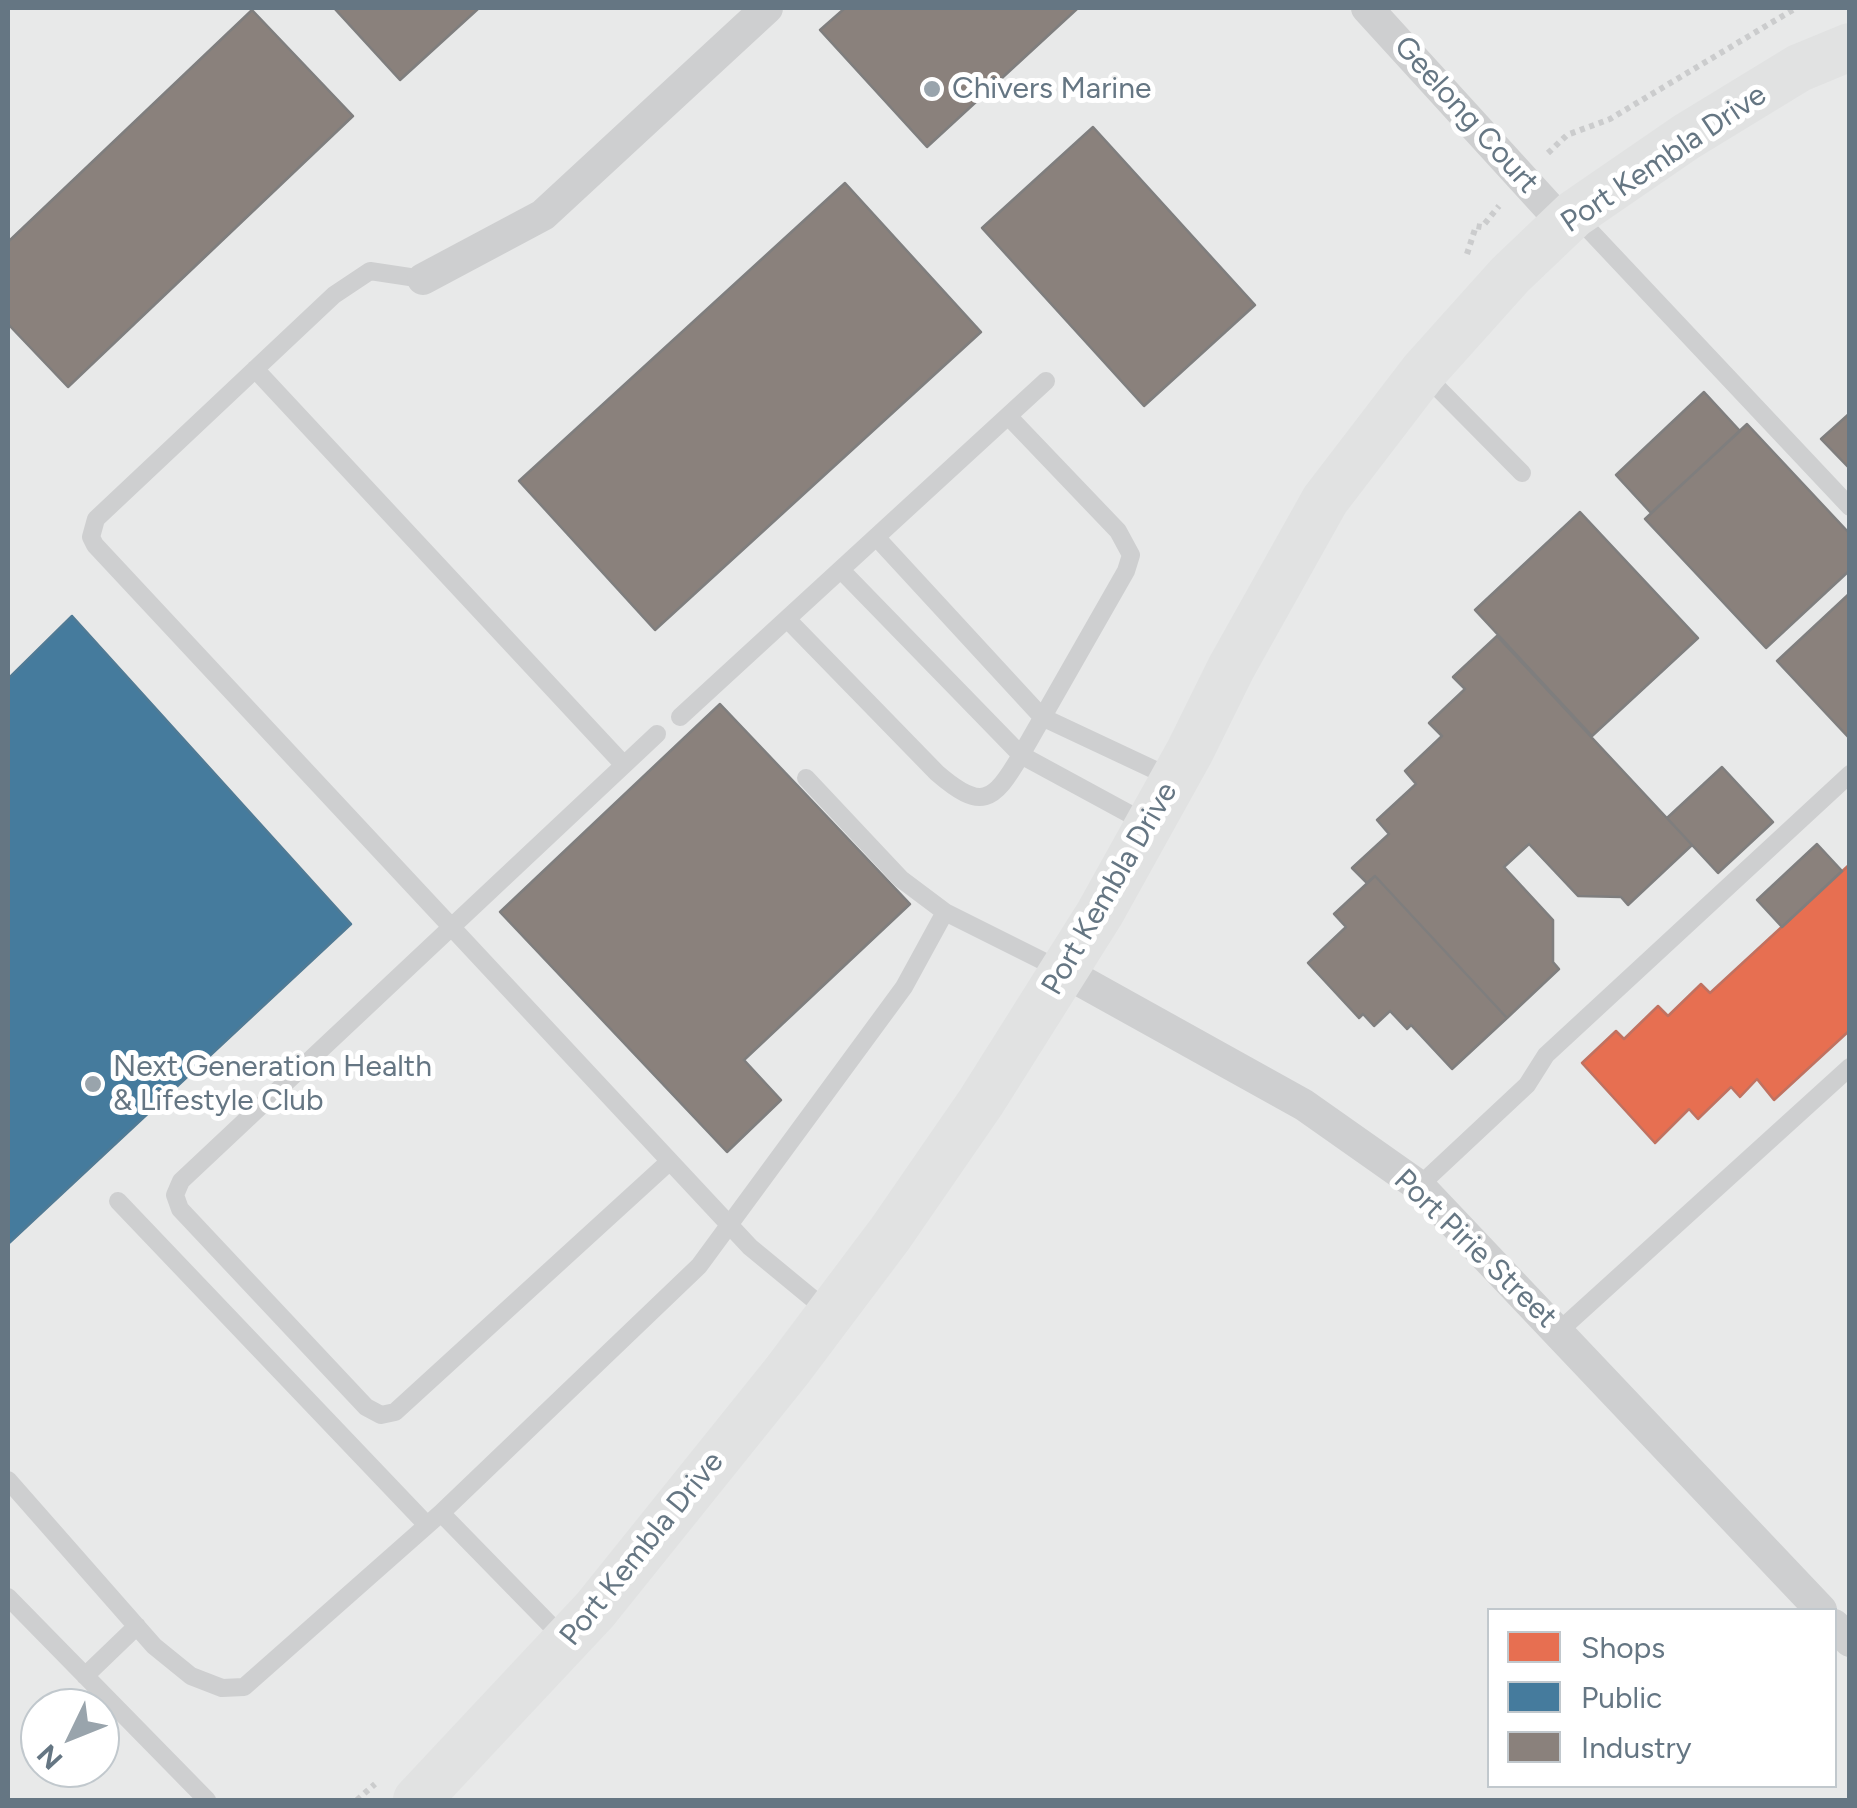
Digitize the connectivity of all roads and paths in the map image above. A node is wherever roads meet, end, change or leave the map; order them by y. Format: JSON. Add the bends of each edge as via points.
{"nodes":[{"id":1,"x":767,"y":8,"type":"edge"},
{"id":2,"x":1368,"y":8,"type":"edge"},
{"id":3,"x":1796,"y":8,"type":"edge"},
{"id":4,"x":1850,"y":47,"type":"edge"},
{"id":5,"x":1556,"y":145,"type":"dead end"},
{"id":6,"x":1569,"y":219,"type":"junction"},
{"id":7,"x":1482,"y":226,"type":"dead end"},
{"id":8,"x":1461,"y":262,"type":"dead end"},
{"id":9,"x":423,"y":280,"type":"joint"},
{"id":10,"x":255,"y":370,"type":"junction"},
{"id":11,"x":1423,"y":372,"type":"junction"},
{"id":12,"x":1046,"y":381,"type":"dead end"},
{"id":13,"x":1008,"y":417,"type":"junction"},
{"id":14,"x":1522,"y":473,"type":"dead end"},
{"id":15,"x":1850,"y":508,"type":"edge"},
{"id":16,"x":877,"y":538,"type":"junction"},
{"id":17,"x":841,"y":570,"type":"junction"},
{"id":18,"x":787,"y":619,"type":"junction"},
{"id":19,"x":680,"y":717,"type":"dead end"},
{"id":20,"x":1042,"y":717,"type":"junction"},
{"id":21,"x":657,"y":734,"type":"dead end"},
{"id":22,"x":1021,"y":756,"type":"junction"},
{"id":23,"x":624,"y":765,"type":"junction"},
{"id":24,"x":1850,"y":774,"type":"edge"},
{"id":25,"x":806,"y":778,"type":"dead end"},
{"id":26,"x":1174,"y":780,"type":"junction"},
{"id":27,"x":1148,"y":824,"type":"junction"},
{"id":28,"x":945,"y":912,"type":"junction"},
{"id":29,"x":450,"y":926,"type":"junction"},
{"id":30,"x":1063,"y":971,"type":"junction"},
{"id":31,"x":1850,"y":1067,"type":"edge"},
{"id":32,"x":670,"y":1161,"type":"junction"},
{"id":33,"x":1419,"y":1186,"type":"junction"},
{"id":34,"x":118,"y":1201,"type":"dead end"},
{"id":35,"x":729,"y":1224,"type":"junction"},
{"id":36,"x":830,"y":1314,"type":"junction"},
{"id":37,"x":1559,"y":1331,"type":"junction"},
{"id":38,"x":8,"y":1480,"type":"edge"},
{"id":39,"x":434,"y":1519,"type":"junction"},
{"id":40,"x":8,"y":1597,"type":"edge"},
{"id":41,"x":1818,"y":1608,"type":"edge"},
{"id":42,"x":137,"y":1626,"type":"junction"},
{"id":43,"x":566,"y":1641,"type":"junction"},
{"id":44,"x":85,"y":1676,"type":"junction"},
{"id":45,"x":402,"y":1786,"type":"edge"},
{"id":46,"x":207,"y":1800,"type":"edge"},
{"id":47,"x":358,"y":1800,"type":"edge"}],
"edges":[{"from":1,"to":9,"type":"street","via":[[543,215]]},
{"from":2,"to":6,"type":"street","name":"Geelong Court"},
{"from":3,"to":5,"type":"path"},
{"from":4,"to":6,"type":"street","name":"Port Kembla Drive","via":[[1799,68],[1686,137]]},
{"from":6,"to":11,"type":"street","name":"Port Kembla Drive"},
{"from":6,"to":15,"type":"lane"},
{"from":7,"to":8,"type":"path","via":[[1476,226]]},
{"from":9,"to":10,"type":"lane","via":[[370,271],[334,294]]},
{"from":10,"to":23,"type":"lane"},
{"from":10,"to":29,"type":"lane","via":[[96,519],[91,537]]},
{"from":11,"to":14,"type":"lane"},
{"from":11,"to":26,"type":"street","name":"Port Kembla Drive","via":[[1325,500]]},
{"from":12,"to":13,"type":"lane"},
{"from":13,"to":16,"type":"lane"},
{"from":13,"to":20,"type":"lane","via":[[1118,532],[1131,555]]},
{"from":16,"to":17,"type":"lane"},
{"from":16,"to":20,"type":"lane"},
{"from":17,"to":18,"type":"lane"},
{"from":17,"to":22,"type":"lane"},
{"from":18,"to":19,"type":"lane"},
{"from":18,"to":22,"type":"lane","via":[[958,792],[976,800],[992,796]]},
{"from":20,"to":22,"type":"lane"},
{"from":20,"to":26,"type":"lane"},
{"from":21,"to":23,"type":"lane"},
{"from":22,"to":27,"type":"lane"},
{"from":23,"to":29,"type":"lane"},
{"from":24,"to":33,"type":"lane","via":[[1546,1055],[1527,1085]]},
{"from":25,"to":28,"type":"lane","via":[[901,879]]},
{"from":26,"to":27,"type":"street","name":"Port Kembla Drive"},
{"from":27,"to":30,"type":"street","name":"Port Kembla Drive"},
{"from":28,"to":30,"type":"lane"},
{"from":28,"to":35,"type":"lane","via":[[904,988]]},
{"from":29,"to":32,"type":"lane"},
{"from":29,"to":32,"type":"lane","via":[[180,1182],[175,1196],[312,1350],[366,1407],[381,1416],[395,1412]]},
{"from":30,"to":33,"type":"street","name":"Port Pirie Street","via":[[1304,1105]]},
{"from":30,"to":36,"type":"street","name":"Port Kembla Drive","via":[[971,1117]]},
{"from":31,"to":37,"type":"lane"},
{"from":32,"to":35,"type":"lane"},
{"from":33,"to":37,"type":"street","name":"Port Pirie Street"},
{"from":34,"to":39,"type":"lane"},
{"from":35,"to":36,"type":"lane"},
{"from":35,"to":39,"type":"lane","via":[[698,1266]]},
{"from":36,"to":43,"type":"street","name":"Port Kembla Drive"},
{"from":37,"to":41,"type":"street","name":"Port Pirie Street"},
{"from":38,"to":42,"type":"lane"},
{"from":39,"to":42,"type":"lane","via":[[244,1688],[191,1676]]},
{"from":39,"to":43,"type":"lane"},
{"from":40,"to":44,"type":"lane"},
{"from":42,"to":44,"type":"lane"},
{"from":43,"to":45,"type":"street","name":"Port Kembla Drive"},
{"from":44,"to":46,"type":"lane"},
{"from":45,"to":47,"type":"path"}]}
